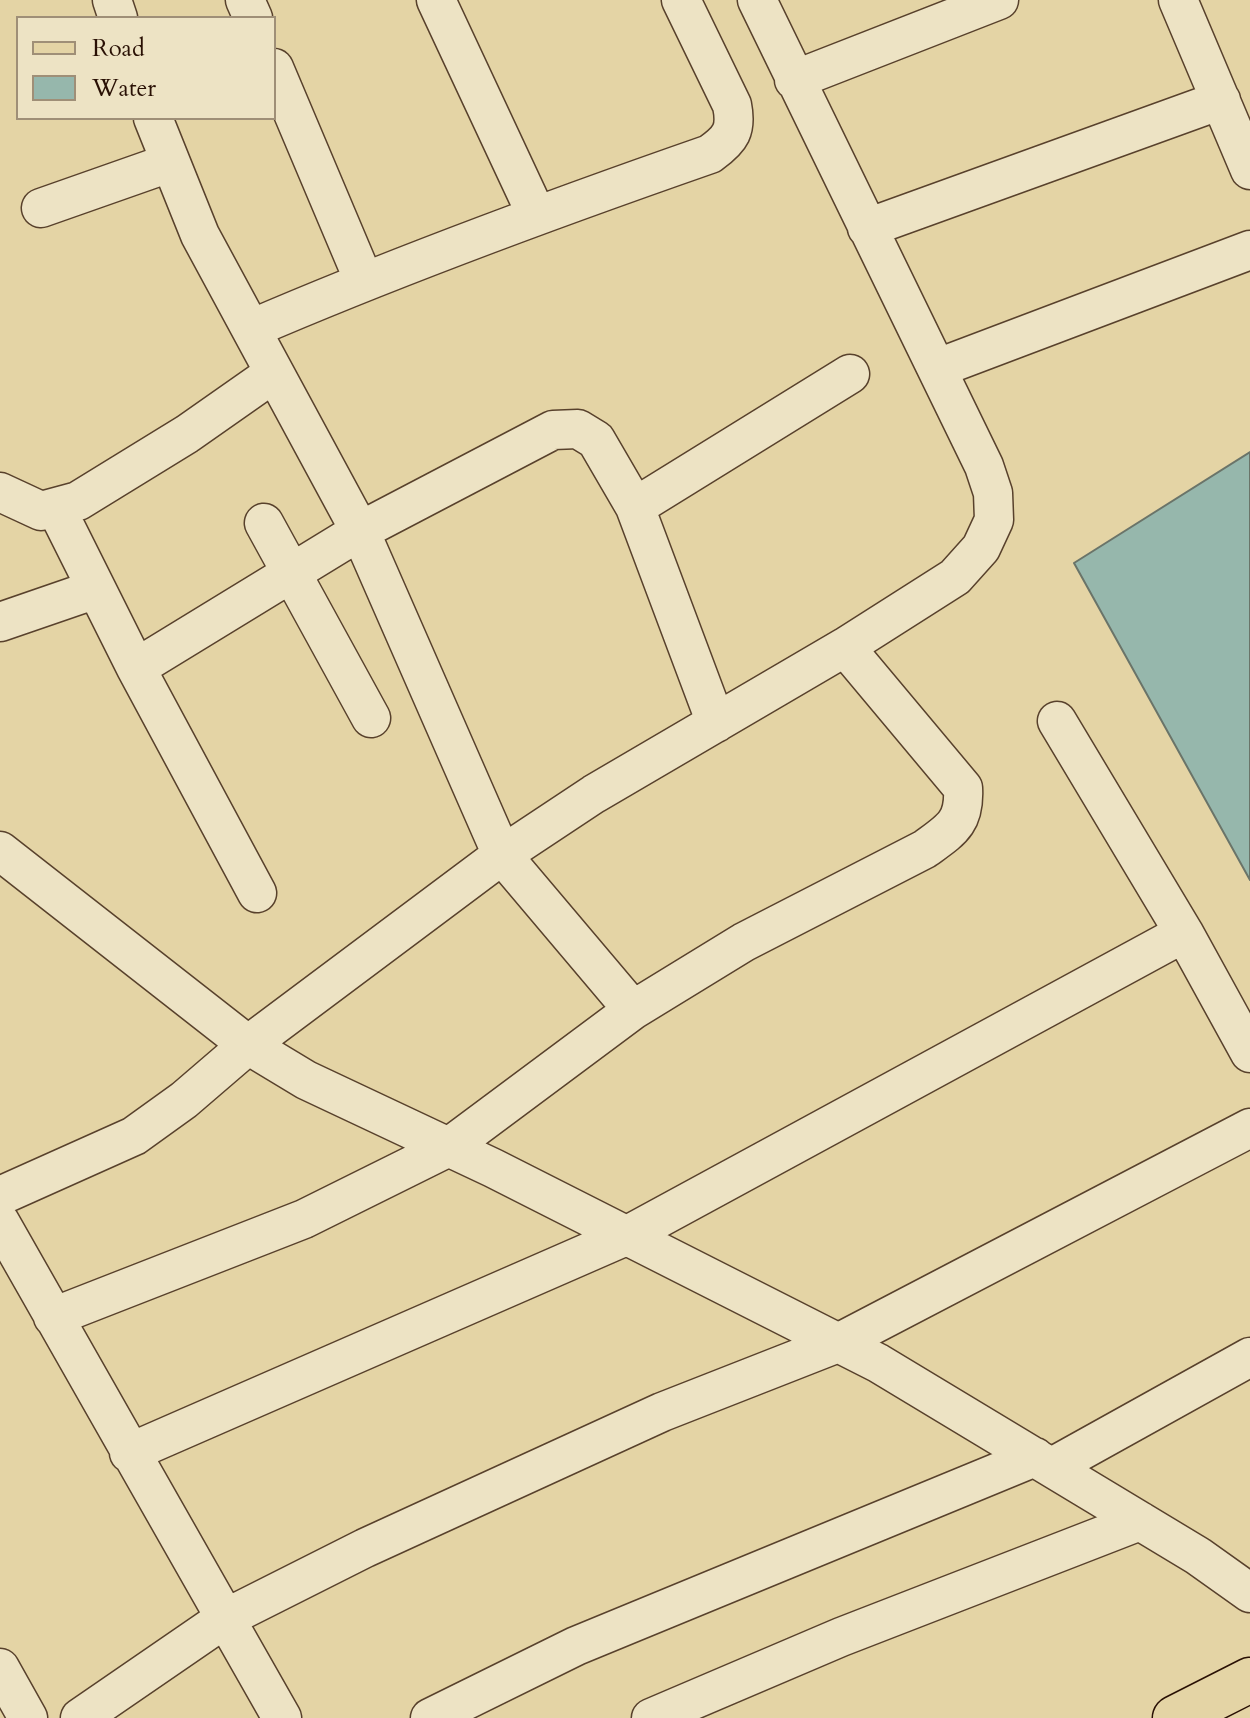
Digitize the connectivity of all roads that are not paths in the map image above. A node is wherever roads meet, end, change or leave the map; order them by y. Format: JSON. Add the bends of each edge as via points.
{"nodes":[{"id":1,"x":436,"y":0,"type":"edge"},
{"id":2,"x":681,"y":0,"type":"edge"},
{"id":3,"x":757,"y":0,"type":"edge"},
{"id":4,"x":999,"y":0,"type":"edge"},
{"id":5,"x":1178,"y":0,"type":"edge"},
{"id":6,"x":276,"y":73,"type":"edge"},
{"id":7,"x":794,"y":80,"type":"junction"},
{"id":8,"x":1221,"y":100,"type":"junction"},
{"id":9,"x":154,"y":120,"type":"edge"},
{"id":10,"x":169,"y":163,"type":"junction"},
{"id":11,"x":1250,"y":170,"type":"edge"},
{"id":12,"x":41,"y":208,"type":"dead end"},
{"id":13,"x":536,"y":214,"type":"junction"},
{"id":14,"x":867,"y":228,"type":"junction"},
{"id":15,"x":1250,"y":250,"type":"edge"},
{"id":16,"x":364,"y":281,"type":"junction"},
{"id":17,"x":251,"y":329,"type":"junction"},
{"id":18,"x":938,"y":368,"type":"junction"},
{"id":19,"x":274,"y":373,"type":"junction"},
{"id":20,"x":850,"y":374,"type":"dead end"},
{"id":21,"x":0,"y":492,"type":"edge"},
{"id":22,"x":635,"y":507,"type":"junction"},
{"id":23,"x":57,"y":510,"type":"junction"},
{"id":24,"x":264,"y":523,"type":"dead end"},
{"id":25,"x":360,"y":531,"type":"junction"},
{"id":26,"x":293,"y":572,"type":"junction"},
{"id":27,"x":96,"y":589,"type":"junction"},
{"id":28,"x":0,"y":622,"type":"edge"},
{"id":29,"x":845,"y":647,"type":"junction"},
{"id":30,"x":136,"y":668,"type":"junction"},
{"id":31,"x":371,"y":718,"type":"dead end"},
{"id":32,"x":1057,"y":721,"type":"dead end"},
{"id":33,"x":716,"y":723,"type":"junction"},
{"id":34,"x":0,"y":851,"type":"edge"},
{"id":35,"x":502,"y":855,"type":"junction"},
{"id":36,"x":257,"y":893,"type":"dead end"},
{"id":37,"x":1184,"y":933,"type":"junction"},
{"id":38,"x":633,"y":1010,"type":"junction"},
{"id":39,"x":248,"y":1045,"type":"junction"},
{"id":40,"x":1250,"y":1053,"type":"edge"},
{"id":41,"x":1250,"y":1128,"type":"edge"},
{"id":42,"x":449,"y":1147,"type":"junction"},
{"id":43,"x":0,"y":1196,"type":"edge"},
{"id":44,"x":0,"y":1222,"type":"edge"},
{"id":45,"x":626,"y":1236,"type":"junction"},
{"id":46,"x":53,"y":1317,"type":"junction"},
{"id":47,"x":838,"y":1343,"type":"junction"},
{"id":48,"x":1250,"y":1357,"type":"edge"},
{"id":49,"x":129,"y":1453,"type":"junction"},
{"id":50,"x":1044,"y":1462,"type":"junction"},
{"id":51,"x":1140,"y":1521,"type":"junction"},
{"id":52,"x":1250,"y":1593,"type":"edge"},
{"id":53,"x":224,"y":1619,"type":"junction"},
{"id":54,"x":0,"y":1668,"type":"edge"},
{"id":55,"x":1250,"y":1680,"type":"edge"},
{"id":56,"x":28,"y":1718,"type":"edge"},
{"id":57,"x":80,"y":1718,"type":"edge"},
{"id":58,"x":282,"y":1718,"type":"edge"},
{"id":59,"x":430,"y":1718,"type":"edge"},
{"id":60,"x":651,"y":1718,"type":"edge"},
{"id":61,"x":1175,"y":1718,"type":"edge"}],
"edges":[{"from":1,"to":13,"type":"street"},
{"from":2,"to":13,"type":"street","via":[[732,105],[736,123],[731,139],[710,154]]},
{"from":3,"to":7,"type":"street"},
{"from":4,"to":7,"type":"street"},
{"from":5,"to":8,"type":"street"},
{"from":6,"to":16,"type":"street"},
{"from":7,"to":14,"type":"street"},
{"from":8,"to":11,"type":"street"},
{"from":8,"to":14,"type":"street"},
{"from":9,"to":10,"type":"street"},
{"from":10,"to":12,"type":"street"},
{"from":10,"to":17,"type":"street","via":[[200,235]]},
{"from":13,"to":16,"type":"street"},
{"from":14,"to":18,"type":"street"},
{"from":15,"to":18,"type":"street"},
{"from":16,"to":17,"type":"street"},
{"from":17,"to":19,"type":"street"},
{"from":18,"to":29,"type":"street","via":[[984,466],[994,520],[981,548],[955,577]]},
{"from":19,"to":23,"type":"street","via":[[187,434]]},
{"from":19,"to":25,"type":"street"},
{"from":20,"to":22,"type":"street"},
{"from":21,"to":23,"type":"street","via":[[41,511]]},
{"from":22,"to":25,"type":"street","via":[[596,440],[578,429],[553,430]]},
{"from":22,"to":33,"type":"street"},
{"from":23,"to":27,"type":"street"},
{"from":24,"to":26,"type":"street"},
{"from":25,"to":26,"type":"street"},
{"from":25,"to":35,"type":"street"},
{"from":26,"to":30,"type":"street"},
{"from":26,"to":31,"type":"street"},
{"from":27,"to":28,"type":"street"},
{"from":27,"to":30,"type":"street"},
{"from":29,"to":33,"type":"street"},
{"from":29,"to":38,"type":"street","via":[[963,788],[964,809],[952,829],[925,849],[744,942]]},
{"from":30,"to":36,"type":"street"},
{"from":32,"to":37,"type":"street"},
{"from":33,"to":35,"type":"street"},
{"from":34,"to":39,"type":"street"},
{"from":35,"to":38,"type":"street"},
{"from":35,"to":39,"type":"street"},
{"from":37,"to":40,"type":"street"},
{"from":37,"to":45,"type":"street"},
{"from":38,"to":42,"type":"street"},
{"from":39,"to":42,"type":"street","via":[[306,1080]]},
{"from":39,"to":43,"type":"street","via":[[134,1136]]},
{"from":41,"to":47,"type":"street"},
{"from":42,"to":45,"type":"street"},
{"from":42,"to":46,"type":"street","via":[[304,1219]]},
{"from":44,"to":46,"type":"street"},
{"from":45,"to":47,"type":"street"},
{"from":45,"to":49,"type":"street"},
{"from":46,"to":49,"type":"street"},
{"from":47,"to":50,"type":"street"},
{"from":47,"to":53,"type":"street","via":[[662,1412]]},
{"from":48,"to":50,"type":"street"},
{"from":49,"to":53,"type":"street"},
{"from":50,"to":51,"type":"street"},
{"from":50,"to":59,"type":"street","via":[[576,1646]]},
{"from":51,"to":52,"type":"street"},
{"from":51,"to":60,"type":"street","via":[[841,1637]]},
{"from":53,"to":57,"type":"street"},
{"from":53,"to":58,"type":"street"},
{"from":54,"to":56,"type":"street"},
{"from":55,"to":61,"type":"main road"}]}
